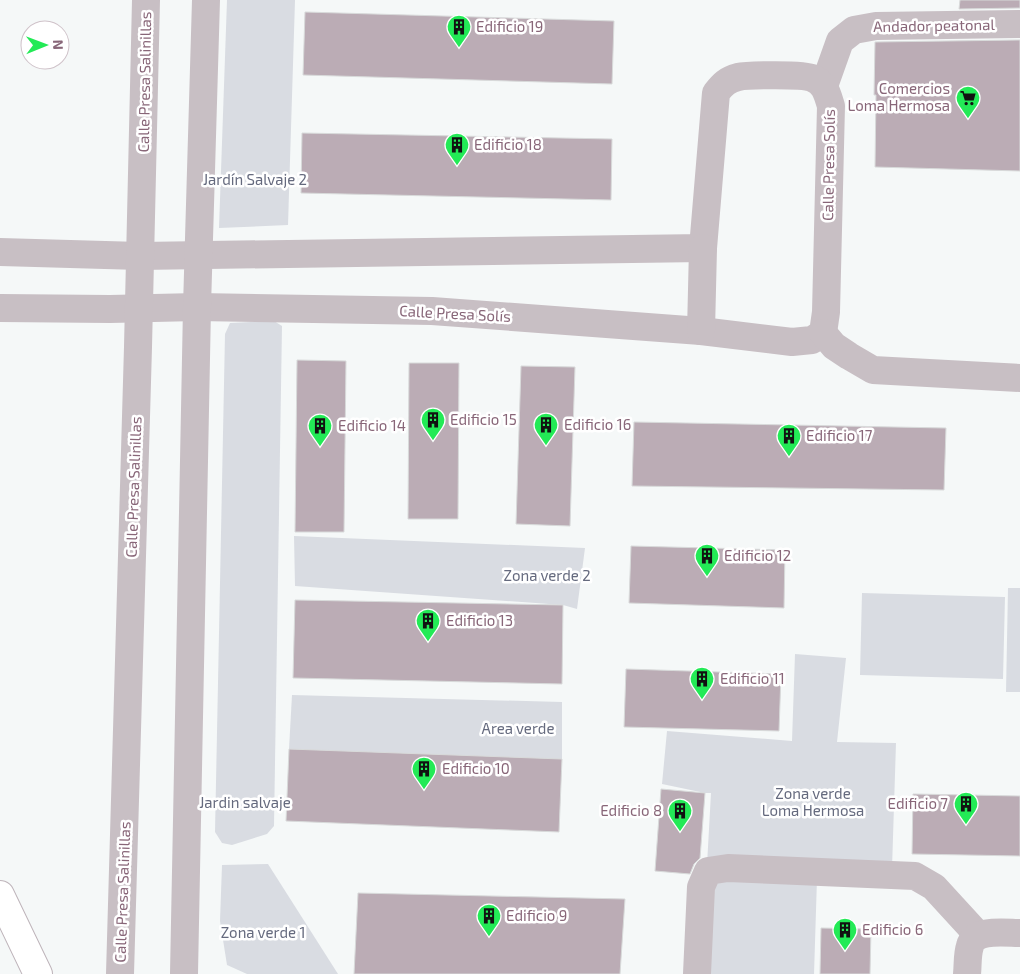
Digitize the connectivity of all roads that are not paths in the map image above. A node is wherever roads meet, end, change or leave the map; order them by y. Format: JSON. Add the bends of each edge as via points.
{"nodes":[{"id":1,"x":146,"y":0,"type":"edge"},
{"id":2,"x":206,"y":0,"type":"edge"},
{"id":3,"x":1020,"y":24,"type":"edge"},
{"id":4,"x":824,"y":86,"type":"junction"},
{"id":5,"x":703,"y":248,"type":"junction"},
{"id":6,"x":0,"y":252,"type":"edge"},
{"id":7,"x":198,"y":255,"type":"junction"},
{"id":8,"x":140,"y":256,"type":"junction"},
{"id":9,"x":197,"y":306,"type":"junction"},
{"id":10,"x":0,"y":308,"type":"edge"},
{"id":11,"x":139,"y":309,"type":"junction"},
{"id":12,"x":701,"y":331,"type":"junction"},
{"id":13,"x":823,"y":332,"type":"junction"},
{"id":14,"x":1020,"y":378,"type":"edge"},
{"id":15,"x":0,"y":895,"type":"edge"},
{"id":16,"x":1020,"y":932,"type":"edge"},
{"id":17,"x":978,"y":935,"type":"junction"},
{"id":18,"x":38,"y":974,"type":"edge"},
{"id":19,"x":120,"y":974,"type":"edge"},
{"id":20,"x":184,"y":974,"type":"edge"},
{"id":21,"x":697,"y":974,"type":"edge"},
{"id":22,"x":967,"y":974,"type":"edge"}],
"edges":[{"from":1,"to":8,"type":"street","name":"Calle Presa Salinillas"},
{"from":2,"to":7,"type":"street"},
{"from":3,"to":4,"type":"street","name":"Andador peatonal","via":[[876,26],[854,30],[840,41]]},
{"from":4,"to":5,"type":"street","via":[[812,77],[799,75],[739,77],[724,83],[716,93]]},
{"from":4,"to":13,"type":"street","name":"Calle Presa Solís","via":[[831,106]]},
{"from":5,"to":7,"type":"street"},
{"from":5,"to":12,"type":"street"},
{"from":6,"to":8,"type":"street"},
{"from":7,"to":8,"type":"street"},
{"from":7,"to":9,"type":"street"},
{"from":8,"to":11,"type":"street","name":"Calle Presa Salinillas"},
{"from":9,"to":11,"type":"street","name":"Calle Presa Solís"},
{"from":9,"to":12,"type":"street","name":"Calle Presa Solís","via":[[432,310]]},
{"from":9,"to":20,"type":"street"},
{"from":10,"to":11,"type":"street","name":"Calle Presa Solís"},
{"from":11,"to":19,"type":"street","name":"Calle Presa Salinillas"},
{"from":12,"to":13,"type":"street","name":"Calle Presa Solís","via":[[792,342],[812,340]]},
{"from":13,"to":14,"type":"street","via":[[834,346],[873,370]]},
{"from":15,"to":18,"type":"main road"},
{"from":16,"to":17,"type":"street"},
{"from":17,"to":21,"type":"street","via":[[934,887],[915,876],[728,868],[708,871],[701,887]]},
{"from":17,"to":22,"type":"street","via":[[970,944]]}]}
